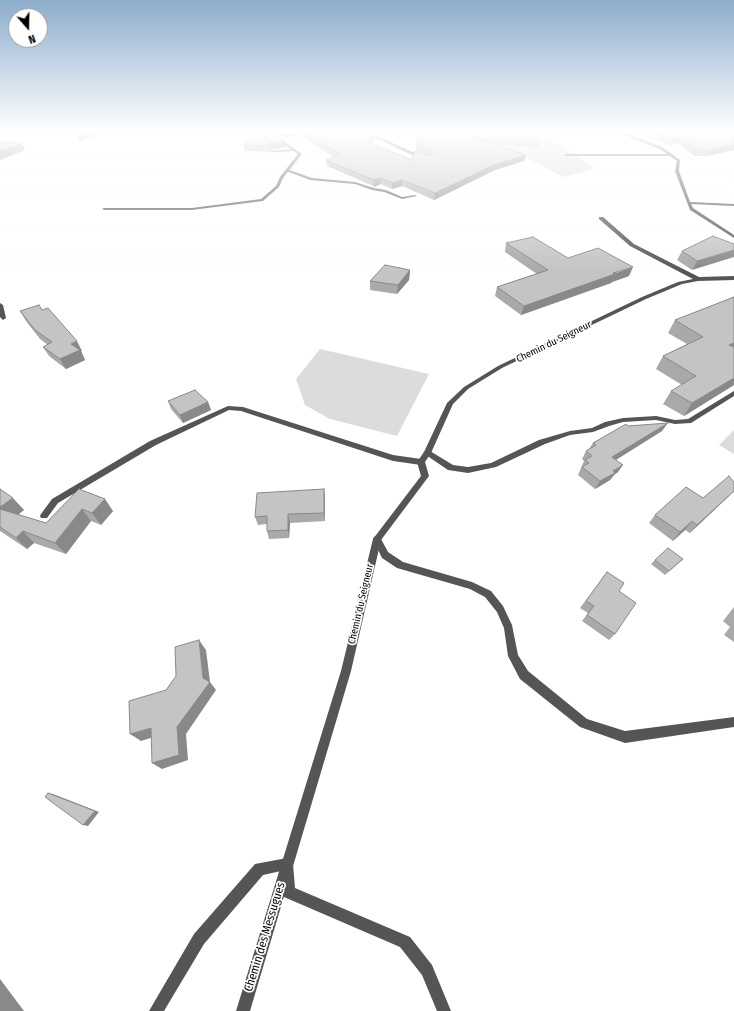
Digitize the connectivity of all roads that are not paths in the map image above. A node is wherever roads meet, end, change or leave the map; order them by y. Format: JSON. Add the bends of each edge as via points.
{"nodes":[{"id":1,"x":283,"y":177,"type":"edge"},
{"id":2,"x":306,"y":177,"type":"edge"},
{"id":3,"x":679,"y":177,"type":"edge"},
{"id":4,"x":415,"y":196,"type":"dead end"},
{"id":5,"x":689,"y":203,"type":"junction"},
{"id":6,"x":734,"y":205,"type":"edge"},
{"id":7,"x":104,"y":209,"type":"dead end"},
{"id":8,"x":602,"y":218,"type":"dead end"},
{"id":9,"x":734,"y":237,"type":"edge"},
{"id":10,"x":734,"y":278,"type":"edge"},
{"id":11,"x":698,"y":279,"type":"junction"},
{"id":12,"x":0,"y":305,"type":"edge"},
{"id":13,"x":3,"y":318,"type":"dead end"},
{"id":14,"x":734,"y":393,"type":"edge"},
{"id":15,"x":427,"y":453,"type":"junction"},
{"id":16,"x":421,"y":462,"type":"junction"},
{"id":17,"x":44,"y":516,"type":"dead end"},
{"id":18,"x":377,"y":539,"type":"junction"},
{"id":19,"x":734,"y":722,"type":"edge"},
{"id":20,"x":287,"y":864,"type":"junction"},
{"id":21,"x":156,"y":1011,"type":"edge"},
{"id":22,"x":243,"y":1011,"type":"edge"},
{"id":23,"x":444,"y":1011,"type":"edge"}],
"edges":[{"from":1,"to":7,"type":"street","via":[[278,186],[262,200],[192,209]]},
{"from":2,"to":4,"type":"street","via":[[354,183],[402,198]]},
{"from":3,"to":5,"type":"street"},
{"from":5,"to":6,"type":"street"},
{"from":5,"to":9,"type":"street","via":[[691,209]]},
{"from":8,"to":11,"type":"street","name":"Chemin du Seigneur","via":[[632,245]]},
{"from":10,"to":11,"type":"street","name":"Chemin du Seigneur"},
{"from":11,"to":15,"type":"street","name":"Chemin du Seigneur","via":[[680,283],[644,298],[500,367],[466,388],[450,403]]},
{"from":12,"to":13,"type":"street"},
{"from":14,"to":15,"type":"street","via":[[689,421],[676,422],[656,418],[623,420],[542,442],[493,465],[468,470],[451,468]]},
{"from":15,"to":16,"type":"street","name":"Chemin du Seigneur"},
{"from":16,"to":17,"type":"street","via":[[393,458],[241,409],[228,408],[153,443],[55,501]]},
{"from":16,"to":18,"type":"street","name":"Chemin du Seigneur","via":[[425,476]]},
{"from":18,"to":19,"type":"street","via":[[385,555],[400,565],[472,586],[488,594],[500,609],[509,628],[513,656],[524,675],[584,723],[625,737]]},
{"from":18,"to":20,"type":"street","name":"Chemin du Seigneur","via":[[346,671]]},
{"from":20,"to":21,"type":"street","via":[[260,869],[199,939]]},
{"from":20,"to":22,"type":"street","name":"Chemin des Messugues"},
{"from":20,"to":23,"type":"street","name":"Chemin du Seigneur","via":[[289,892],[405,942],[427,970]]}]}
